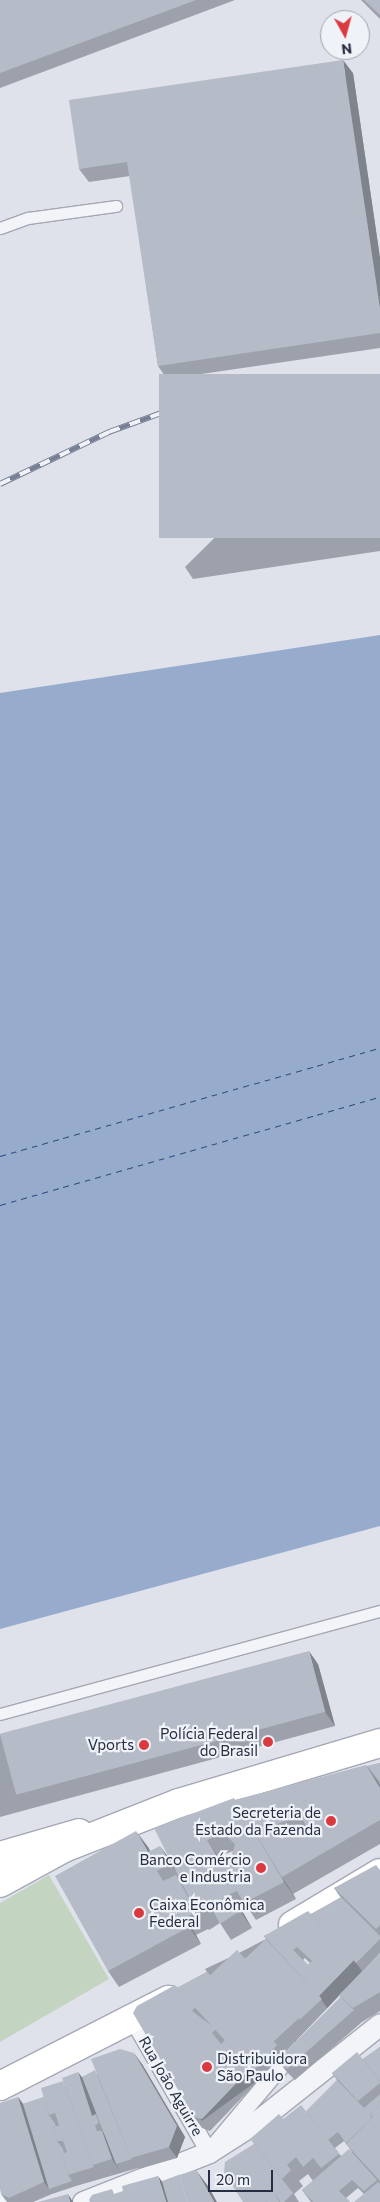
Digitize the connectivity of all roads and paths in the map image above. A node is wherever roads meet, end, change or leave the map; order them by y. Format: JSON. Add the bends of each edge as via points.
{"nodes":[{"id":1,"x":116,"y":206,"type":"dead end"},
{"id":2,"x":0,"y":228,"type":"edge"},
{"id":3,"x":380,"y":1611,"type":"edge"},
{"id":4,"x":0,"y":1714,"type":"edge"},
{"id":5,"x":380,"y":1743,"type":"edge"},
{"id":6,"x":179,"y":1803,"type":"junction"},
{"id":7,"x":30,"y":1848,"type":"junction"},
{"id":8,"x":0,"y":1856,"type":"edge"},
{"id":9,"x":0,"y":1862,"type":"edge"},
{"id":10,"x":380,"y":1873,"type":"edge"},
{"id":11,"x":0,"y":1883,"type":"edge"},
{"id":12,"x":270,"y":1939,"type":"edge"},
{"id":13,"x":193,"y":1985,"type":"edge"},
{"id":14,"x":134,"y":2020,"type":"junction"},
{"id":15,"x":380,"y":2024,"type":"edge"},
{"id":16,"x":305,"y":2038,"type":"edge"},
{"id":17,"x":0,"y":2086,"type":"edge"},
{"id":18,"x":209,"y":2152,"type":"junction"},
{"id":19,"x":0,"y":2191,"type":"edge"},
{"id":20,"x":4,"y":2202,"type":"edge"},
{"id":21,"x":83,"y":2202,"type":"edge"}],
"edges":[{"from":1,"to":2,"type":"lane","via":[[28,218]]},
{"from":3,"to":4,"type":"lane"},
{"from":5,"to":6,"type":"main road"},
{"from":6,"to":7,"type":"main road"},
{"from":6,"to":11,"type":"main road","via":[[64,1848]]},
{"from":7,"to":8,"type":"main road"},
{"from":7,"to":9,"type":"lane"},
{"from":10,"to":12,"type":"main road"},
{"from":13,"to":14,"type":"main road"},
{"from":14,"to":17,"type":"main road"},
{"from":14,"to":18,"type":"street","name":"Rua João Aguirre"},
{"from":15,"to":18,"type":"street","via":[[259,2120]]},
{"from":16,"to":18,"type":"street"},
{"from":18,"to":21,"type":"street"},
{"from":19,"to":20,"type":"street"}]}
